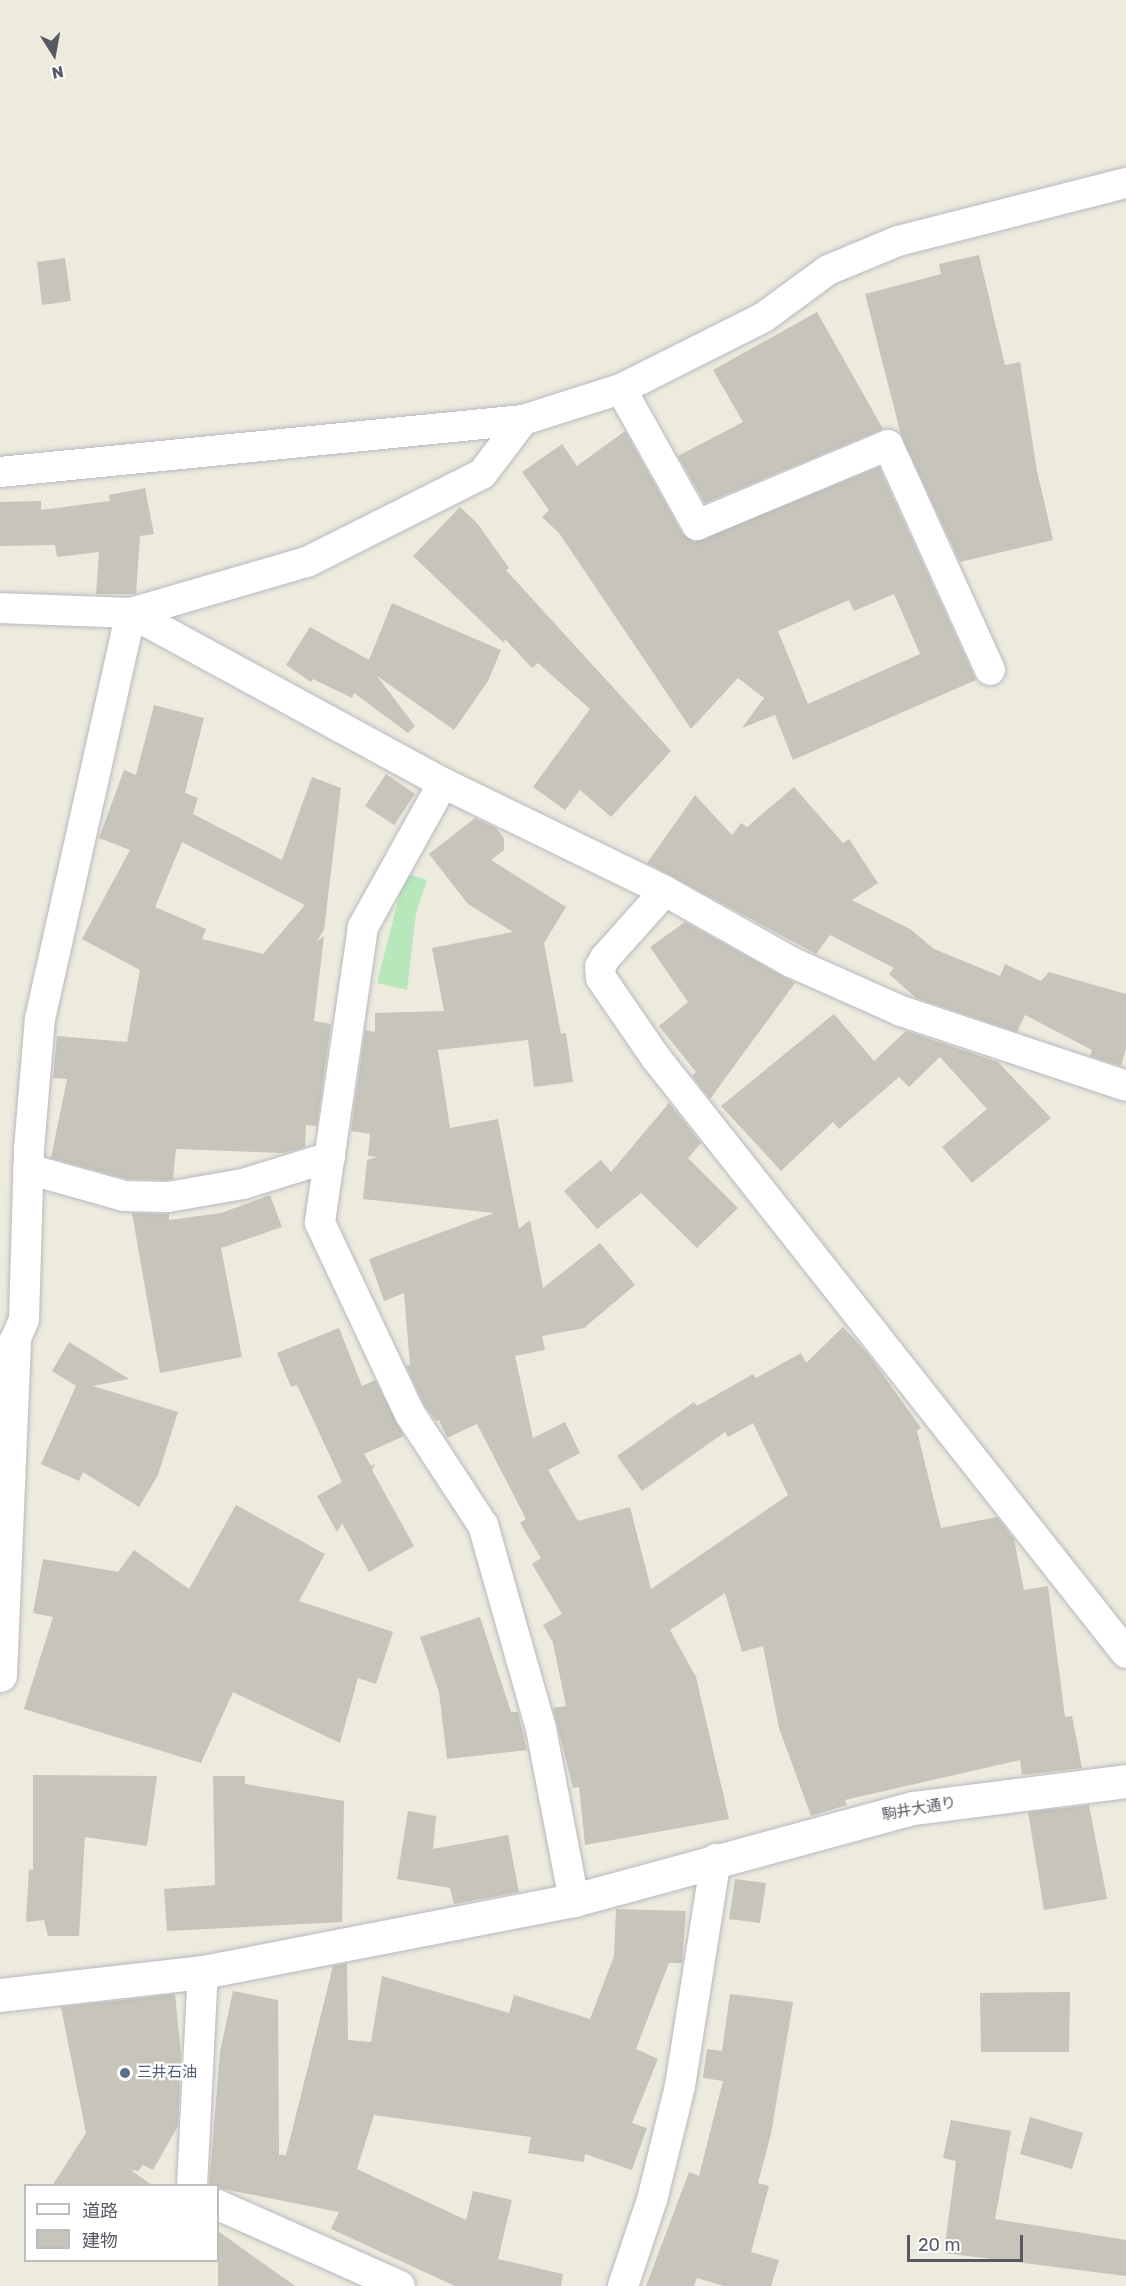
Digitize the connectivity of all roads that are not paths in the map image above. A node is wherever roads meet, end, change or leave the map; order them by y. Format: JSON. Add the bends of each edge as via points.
{"nodes":[{"id":1,"x":1126,"y":183,"type":"edge"},
{"id":2,"x":621,"y":389,"type":"junction"},
{"id":3,"x":523,"y":420,"type":"junction"},
{"id":4,"x":0,"y":472,"type":"edge"},
{"id":5,"x":0,"y":608,"type":"edge"},
{"id":6,"x":131,"y":612,"type":"junction"},
{"id":7,"x":990,"y":670,"type":"dead end"},
{"id":8,"x":443,"y":783,"type":"junction"},
{"id":9,"x":666,"y":891,"type":"junction"},
{"id":10,"x":1126,"y":1086,"type":"edge"},
{"id":11,"x":330,"y":1157,"type":"junction"},
{"id":12,"x":28,"y":1169,"type":"junction"},
{"id":13,"x":14,"y":1343,"type":"joint"},
{"id":14,"x":1126,"y":1653,"type":"edge"},
{"id":15,"x":0,"y":1675,"type":"edge"},
{"id":16,"x":1126,"y":1780,"type":"edge"},
{"id":17,"x":716,"y":1859,"type":"junction"},
{"id":18,"x":574,"y":1900,"type":"junction"},
{"id":19,"x":202,"y":1972,"type":"junction"},
{"id":20,"x":0,"y":1995,"type":"edge"},
{"id":21,"x":192,"y":2184,"type":"edge"},
{"id":22,"x":219,"y":2205,"type":"edge"},
{"id":23,"x":400,"y":2286,"type":"edge"},
{"id":24,"x":623,"y":2286,"type":"edge"}],
"edges":[{"from":1,"to":2,"type":"street","via":[[898,241],[828,270],[764,317]]},
{"from":2,"to":3,"type":"street"},
{"from":2,"to":7,"type":"street","via":[[697,525],[888,445]]},
{"from":3,"to":4,"type":"street"},
{"from":3,"to":6,"type":"street","via":[[482,474],[307,562]]},
{"from":5,"to":6,"type":"street"},
{"from":6,"to":8,"type":"street"},
{"from":6,"to":12,"type":"street","via":[[40,1019]]},
{"from":8,"to":9,"type":"street"},
{"from":8,"to":11,"type":"street","via":[[363,927]]},
{"from":9,"to":10,"type":"street","via":[[791,962],[901,1011]]},
{"from":9,"to":14,"type":"street","via":[[605,958],[600,967],[601,978],[656,1058]]},
{"from":11,"to":12,"type":"street","via":[[243,1184],[168,1197],[124,1196]]},
{"from":11,"to":18,"type":"street","via":[[320,1223],[410,1414],[483,1525],[541,1729]]},
{"from":12,"to":13,"type":"street","via":[[24,1319]]},
{"from":13,"to":15,"type":"street"},
{"from":16,"to":17,"type":"street","name":"駒井大通り","via":[[913,1808]]},
{"from":17,"to":18,"type":"street","name":"駒井大通り"},
{"from":17,"to":24,"type":"street","via":[[680,2086],[652,2200]]},
{"from":18,"to":19,"type":"street","name":"駒井大通り"},
{"from":19,"to":20,"type":"street","name":"駒井大通り"},
{"from":19,"to":21,"type":"street"},
{"from":22,"to":23,"type":"street"}]}
